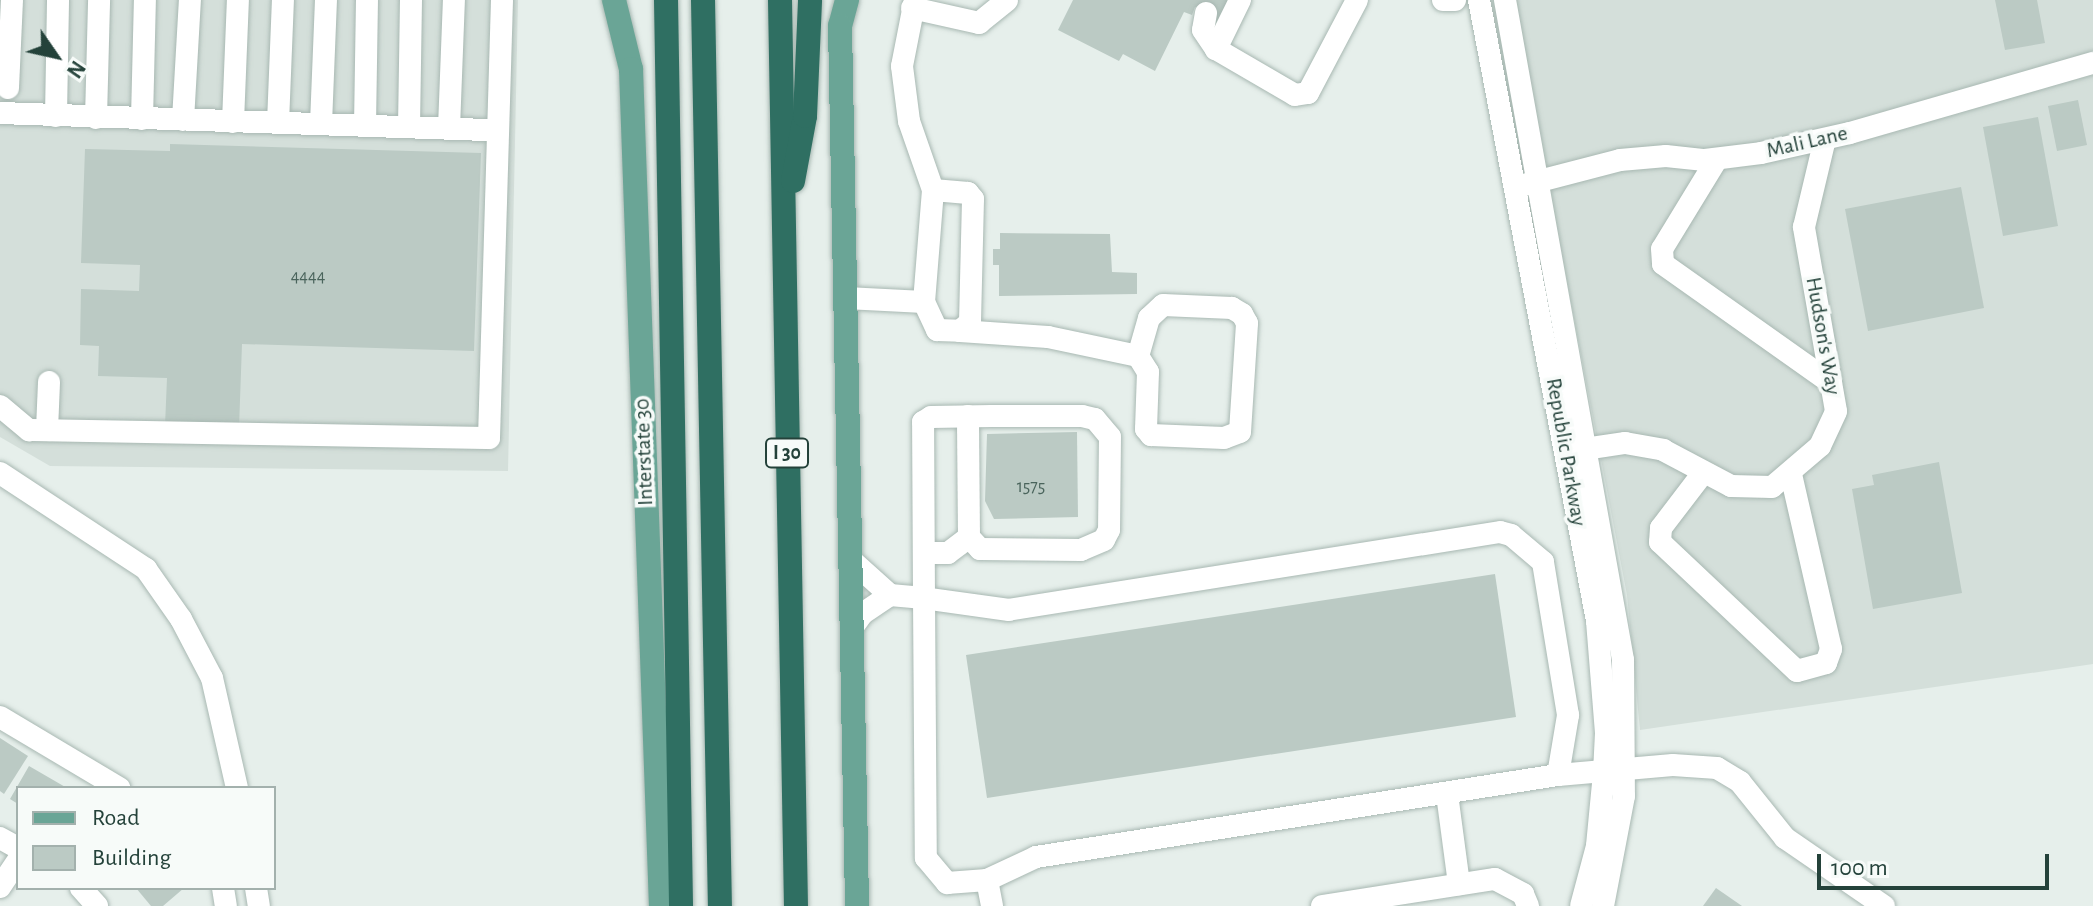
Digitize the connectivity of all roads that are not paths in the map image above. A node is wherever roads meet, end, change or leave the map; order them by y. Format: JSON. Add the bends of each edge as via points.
{"nodes":[{"id":1,"x":12,"y":0,"type":"edge"},
{"id":2,"x":58,"y":0,"type":"edge"},
{"id":3,"x":99,"y":0,"type":"edge"},
{"id":4,"x":145,"y":0,"type":"edge"},
{"id":5,"x":190,"y":0,"type":"edge"},
{"id":6,"x":238,"y":0,"type":"edge"},
{"id":7,"x":283,"y":0,"type":"edge"},
{"id":8,"x":326,"y":0,"type":"edge"},
{"id":9,"x":367,"y":0,"type":"edge"},
{"id":10,"x":411,"y":0,"type":"edge"},
{"id":11,"x":454,"y":0,"type":"edge"},
{"id":12,"x":502,"y":0,"type":"edge"},
{"id":13,"x":614,"y":0,"type":"edge"},
{"id":14,"x":632,"y":0,"type":"edge"},
{"id":15,"x":666,"y":0,"type":"edge"},
{"id":16,"x":703,"y":0,"type":"edge"},
{"id":17,"x":780,"y":0,"type":"edge"},
{"id":18,"x":810,"y":0,"type":"edge"},
{"id":19,"x":834,"y":0,"type":"edge"},
{"id":20,"x":847,"y":0,"type":"edge"},
{"id":21,"x":1007,"y":0,"type":"edge"},
{"id":22,"x":1240,"y":0,"type":"edge"},
{"id":23,"x":1357,"y":0,"type":"edge"},
{"id":24,"x":1443,"y":0,"type":"edge"},
{"id":25,"x":1455,"y":0,"type":"edge"},
{"id":26,"x":1479,"y":0,"type":"edge"},
{"id":27,"x":1505,"y":0,"type":"edge"},
{"id":28,"x":914,"y":4,"type":"edge"},
{"id":29,"x":1206,"y":13,"type":"dead end"},
{"id":30,"x":840,"y":26,"type":"junction"},
{"id":31,"x":1216,"y":49,"type":"junction"},
{"id":32,"x":2093,"y":63,"type":"edge"},
{"id":33,"x":631,"y":69,"type":"junction"},
{"id":34,"x":4,"y":88,"type":"edge"},
{"id":35,"x":6,"y":114,"type":"edge"},
{"id":36,"x":56,"y":116,"type":"junction"},
{"id":37,"x":96,"y":118,"type":"junction"},
{"id":38,"x":142,"y":119,"type":"junction"},
{"id":39,"x":183,"y":120,"type":"junction"},
{"id":40,"x":233,"y":122,"type":"junction"},
{"id":41,"x":278,"y":123,"type":"junction"},
{"id":42,"x":321,"y":124,"type":"junction"},
{"id":43,"x":365,"y":126,"type":"junction"},
{"id":44,"x":409,"y":127,"type":"junction"},
{"id":45,"x":449,"y":128,"type":"junction"},
{"id":46,"x":497,"y":130,"type":"junction"},
{"id":47,"x":1825,"y":139,"type":"junction"},
{"id":48,"x":1717,"y":159,"type":"junction"},
{"id":49,"x":1538,"y":181,"type":"junction"},
{"id":50,"x":1515,"y":187,"type":"junction"},
{"id":51,"x":933,"y":190,"type":"junction"},
{"id":52,"x":784,"y":234,"type":"junction"},
{"id":53,"x":846,"y":298,"type":"junction"},
{"id":54,"x":924,"y":302,"type":"junction"},
{"id":55,"x":960,"y":331,"type":"junction"},
{"id":56,"x":1138,"y":356,"type":"junction"},
{"id":57,"x":49,"y":382,"type":"dead end"},
{"id":58,"x":1831,"y":383,"type":"junction"},
{"id":59,"x":0,"y":406,"type":"edge"},
{"id":60,"x":968,"y":416,"type":"junction"},
{"id":61,"x":47,"y":430,"type":"junction"},
{"id":62,"x":1576,"y":450,"type":"junction"},
{"id":63,"x":0,"y":473,"type":"edge"},
{"id":64,"x":1703,"y":473,"type":"junction"},
{"id":65,"x":1791,"y":474,"type":"junction"},
{"id":66,"x":969,"y":537,"type":"junction"},
{"id":67,"x":925,"y":553,"type":"junction"},
{"id":68,"x":851,"y":560,"type":"junction"},
{"id":69,"x":890,"y":595,"type":"junction"},
{"id":70,"x":924,"y":598,"type":"junction"},
{"id":71,"x":852,"y":628,"type":"junction"},
{"id":72,"x":0,"y":717,"type":"edge"},
{"id":73,"x":1614,"y":769,"type":"junction"},
{"id":74,"x":1558,"y":775,"type":"junction"},
{"id":75,"x":116,"y":786,"type":"edge"},
{"id":76,"x":237,"y":786,"type":"edge"},
{"id":77,"x":1447,"y":794,"type":"junction"},
{"id":78,"x":16,"y":863,"type":"edge"},
{"id":79,"x":987,"y":880,"type":"junction"},
{"id":80,"x":1459,"y":884,"type":"junction"},
{"id":81,"x":0,"y":887,"type":"edge"},
{"id":82,"x":83,"y":890,"type":"edge"},
{"id":83,"x":97,"y":906,"type":"edge"},
{"id":84,"x":661,"y":906,"type":"edge"},
{"id":85,"x":681,"y":906,"type":"edge"},
{"id":86,"x":720,"y":906,"type":"edge"},
{"id":87,"x":796,"y":906,"type":"edge"},
{"id":88,"x":857,"y":906,"type":"edge"},
{"id":89,"x":992,"y":906,"type":"edge"},
{"id":90,"x":1322,"y":906,"type":"edge"},
{"id":91,"x":1528,"y":906,"type":"edge"},
{"id":92,"x":1581,"y":906,"type":"edge"},
{"id":93,"x":1603,"y":906,"type":"edge"},
{"id":94,"x":1884,"y":906,"type":"edge"}],
"edges":[{"from":1,"to":34,"type":"street"},
{"from":2,"to":36,"type":"street"},
{"from":3,"to":37,"type":"street"},
{"from":4,"to":38,"type":"street"},
{"from":5,"to":39,"type":"street"},
{"from":6,"to":40,"type":"street"},
{"from":7,"to":41,"type":"street"},
{"from":8,"to":42,"type":"street"},
{"from":9,"to":43,"type":"street"},
{"from":10,"to":44,"type":"street"},
{"from":11,"to":45,"type":"street"},
{"from":12,"to":46,"type":"street"},
{"from":13,"to":33,"type":"main road","name":"Interstate 30"},
{"from":14,"to":33,"type":"main road"},
{"from":15,"to":85,"type":"highway"},
{"from":16,"to":86,"type":"highway"},
{"from":17,"to":52,"type":"highway","number":"I 30"},
{"from":18,"to":52,"type":"highway","via":[[805,116]]},
{"from":19,"to":30,"type":"main road"},
{"from":20,"to":30,"type":"main road"},
{"from":21,"to":28,"type":"street","via":[[979,23]]},
{"from":22,"to":31,"type":"street"},
{"from":23,"to":31,"type":"street","via":[[1308,93],[1295,95]]},
{"from":24,"to":25,"type":"street"},
{"from":26,"to":50,"type":"street","name":"Republic Parkway"},
{"from":27,"to":49,"type":"street","name":"Republic Parkway"},
{"from":28,"to":51,"type":"street","via":[[902,66],[909,121]]},
{"from":29,"to":31,"type":"street","via":[[1203,30]]},
{"from":30,"to":53,"type":"main road"},
{"from":32,"to":47,"type":"street","name":"Mali Lane"},
{"from":33,"to":84,"type":"main road","name":"Interstate 30"},
{"from":34,"to":35,"type":"street"},
{"from":35,"to":36,"type":"street"},
{"from":36,"to":37,"type":"street"},
{"from":37,"to":38,"type":"street"},
{"from":38,"to":39,"type":"street"},
{"from":39,"to":40,"type":"street"},
{"from":40,"to":41,"type":"street"},
{"from":41,"to":42,"type":"street"},
{"from":42,"to":43,"type":"street"},
{"from":43,"to":44,"type":"street"},
{"from":44,"to":45,"type":"street"},
{"from":45,"to":46,"type":"street"},
{"from":46,"to":61,"type":"street","via":[[489,438]]},
{"from":47,"to":48,"type":"street","name":"Mali Lane"},
{"from":47,"to":58,"type":"street","name":"Hudson's Way","via":[[1804,227]]},
{"from":48,"to":49,"type":"street","name":"Mali Lane","via":[[1620,160]]},
{"from":48,"to":58,"type":"street","via":[[1662,249],[1663,264]]},
{"from":49,"to":50,"type":"street","name":"Mali Lane"},
{"from":49,"to":62,"type":"street","name":"Republic Parkway"},
{"from":50,"to":62,"type":"street","name":"Republic Parkway"},
{"from":51,"to":54,"type":"street"},
{"from":51,"to":55,"type":"street","via":[[968,193],[973,199],[970,322]]},
{"from":52,"to":87,"type":"highway","number":"I 30"},
{"from":53,"to":54,"type":"street"},
{"from":53,"to":68,"type":"main road"},
{"from":54,"to":55,"type":"street","via":[[937,330]]},
{"from":55,"to":56,"type":"street","via":[[1048,337]]},
{"from":56,"to":56,"type":"street","via":[[1148,372],[1146,429],[1151,435],[1224,438],[1240,432],[1247,323],[1242,314],[1232,308],[1163,305],[1149,318]]},
{"from":57,"to":61,"type":"street"},
{"from":58,"to":65,"type":"street","name":"Hudson's Way","via":[[1836,411],[1820,446]]},
{"from":59,"to":61,"type":"street","via":[[29,430]]},
{"from":60,"to":66,"type":"street"},
{"from":60,"to":66,"type":"street","via":[[1082,416],[1104,425],[1110,437],[1109,530],[1094,549],[980,549]]},
{"from":60,"to":67,"type":"street","via":[[923,422]]},
{"from":62,"to":64,"type":"street","name":"Hudson's Way","via":[[1625,443],[1663,450]]},
{"from":62,"to":73,"type":"street","name":"Republic Parkway"},
{"from":63,"to":76,"type":"street","via":[[146,569],[212,678]]},
{"from":64,"to":65,"type":"street","name":"Hudson's Way","via":[[1731,486],[1772,487]]},
{"from":64,"to":65,"type":"street","via":[[1661,528],[1660,542],[1797,671],[1826,663],[1831,649]]},
{"from":66,"to":67,"type":"street","via":[[948,553]]},
{"from":67,"to":70,"type":"street"},
{"from":68,"to":69,"type":"street"},
{"from":68,"to":71,"type":"main road"},
{"from":69,"to":70,"type":"street"},
{"from":69,"to":71,"type":"street","via":[[862,614]]},
{"from":70,"to":74,"type":"street","via":[[1009,610],[1500,532],[1511,535],[1543,562],[1568,715]]},
{"from":70,"to":79,"type":"street","via":[[926,858],[947,883]]},
{"from":71,"to":88,"type":"main road"},
{"from":72,"to":75,"type":"street"},
{"from":73,"to":74,"type":"street"},
{"from":73,"to":92,"type":"street","name":"Republic Parkway"},
{"from":73,"to":93,"type":"street","name":"Republic Parkway"},
{"from":73,"to":94,"type":"street","via":[[1717,768],[1740,782],[1785,838]]},
{"from":74,"to":77,"type":"street"},
{"from":77,"to":79,"type":"street","via":[[1036,857]]},
{"from":77,"to":80,"type":"street"},
{"from":78,"to":81,"type":"street"},
{"from":79,"to":89,"type":"street"},
{"from":80,"to":90,"type":"street"},
{"from":80,"to":91,"type":"street","via":[[1508,883],[1523,894]]},
{"from":82,"to":83,"type":"street"}]}
